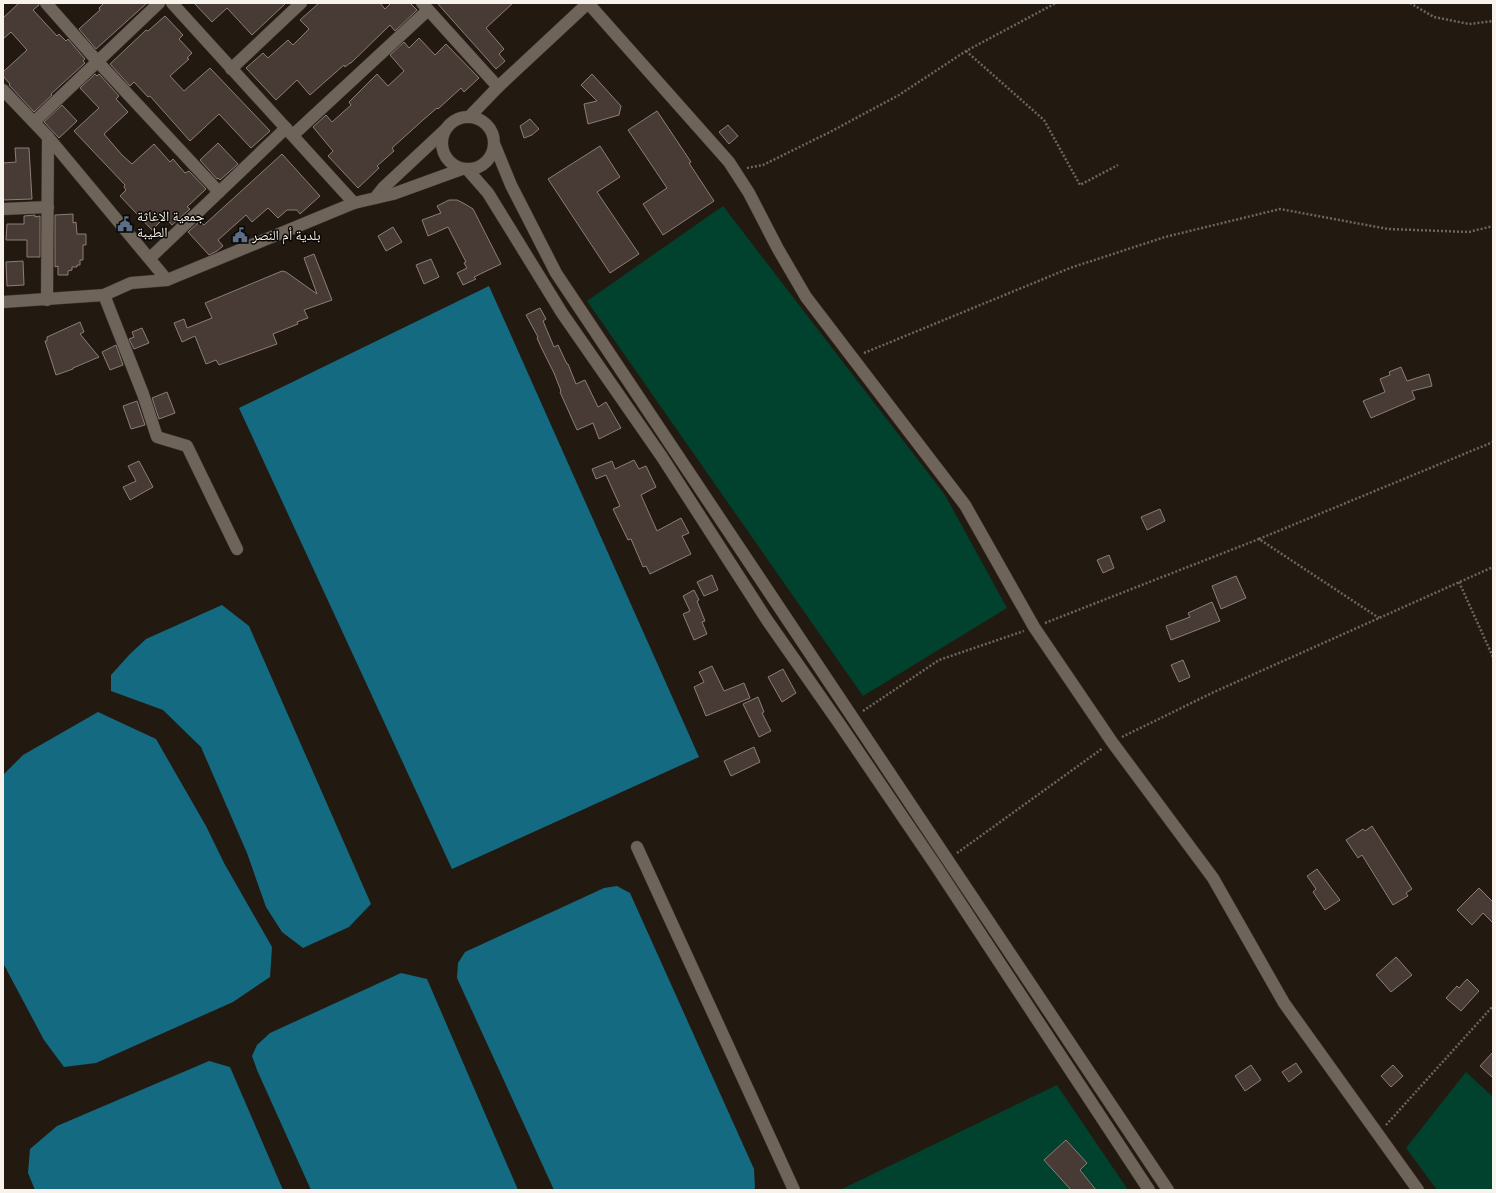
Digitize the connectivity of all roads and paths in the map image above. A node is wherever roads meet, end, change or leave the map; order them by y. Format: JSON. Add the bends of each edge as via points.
{"nodes":[{"id":1,"x":46,"y":3,"type":"edge"},
{"id":2,"x":159,"y":3,"type":"edge"},
{"id":3,"x":172,"y":3,"type":"edge"},
{"id":4,"x":588,"y":3,"type":"edge"},
{"id":5,"x":1056,"y":3,"type":"edge"},
{"id":6,"x":1410,"y":3,"type":"edge"},
{"id":7,"x":300,"y":4,"type":"edge"},
{"id":8,"x":425,"y":6,"type":"edge"},
{"id":9,"x":1493,"y":21,"type":"edge"},
{"id":10,"x":966,"y":51,"type":"junction"},
{"id":11,"x":98,"y":62,"type":"junction"},
{"id":12,"x":231,"y":68,"type":"junction"},
{"id":13,"x":498,"y":87,"type":"junction"},
{"id":14,"x":3,"y":90,"type":"edge"},
{"id":15,"x":470,"y":116,"type":"junction"},
{"id":16,"x":34,"y":122,"type":"junction"},
{"id":17,"x":444,"y":130,"type":"junction"},
{"id":18,"x":290,"y":132,"type":"junction"},
{"id":19,"x":48,"y":137,"type":"junction"},
{"id":20,"x":494,"y":146,"type":"junction"},
{"id":21,"x":729,"y":162,"type":"junction"},
{"id":22,"x":1118,"y":165,"type":"dead end"},
{"id":23,"x":465,"y":169,"type":"junction"},
{"id":24,"x":219,"y":192,"type":"junction"},
{"id":25,"x":375,"y":198,"type":"junction"},
{"id":26,"x":354,"y":203,"type":"junction"},
{"id":27,"x":48,"y":207,"type":"junction"},
{"id":28,"x":3,"y":210,"type":"edge"},
{"id":29,"x":1493,"y":226,"type":"edge"},
{"id":30,"x":150,"y":258,"type":"junction"},
{"id":31,"x":167,"y":280,"type":"junction"},
{"id":32,"x":104,"y":295,"type":"junction"},
{"id":33,"x":47,"y":300,"type":"junction"},
{"id":34,"x":3,"y":302,"type":"edge"},
{"id":35,"x":853,"y":358,"type":"junction"},
{"id":36,"x":1493,"y":442,"type":"edge"},
{"id":37,"x":1259,"y":539,"type":"junction"},
{"id":38,"x":237,"y":549,"type":"dead end"},
{"id":39,"x":1493,"y":567,"type":"edge"},
{"id":40,"x":1459,"y":582,"type":"junction"},
{"id":41,"x":1379,"y":618,"type":"junction"},
{"id":42,"x":1034,"y":627,"type":"junction"},
{"id":43,"x":1493,"y":657,"type":"edge"},
{"id":44,"x":854,"y":717,"type":"junction"},
{"id":45,"x":1112,"y":742,"type":"junction"},
{"id":46,"x":637,"y":847,"type":"dead end"},
{"id":47,"x":948,"y":860,"type":"junction"},
{"id":48,"x":1493,"y":1006,"type":"edge"},
{"id":49,"x":1378,"y":1135,"type":"junction"},
{"id":50,"x":794,"y":1190,"type":"edge"},
{"id":51,"x":1149,"y":1190,"type":"edge"},
{"id":52,"x":1168,"y":1190,"type":"edge"},
{"id":53,"x":1418,"y":1190,"type":"edge"}],
"edges":[{"from":1,"to":11,"type":"street"},
{"from":2,"to":11,"type":"street"},
{"from":3,"to":12,"type":"street"},
{"from":4,"to":13,"type":"street"},
{"from":4,"to":21,"type":"street"},
{"from":5,"to":10,"type":"path"},
{"from":6,"to":9,"type":"path","via":[[1434,16],[1469,24]]},
{"from":7,"to":12,"type":"street"},
{"from":8,"to":13,"type":"street"},
{"from":8,"to":18,"type":"street"},
{"from":10,"to":21,"type":"path","via":[[899,95],[763,165],[744,169]]},
{"from":10,"to":22,"type":"path","via":[[1044,120],[1080,184]]},
{"from":11,"to":16,"type":"street"},
{"from":11,"to":24,"type":"street"},
{"from":12,"to":18,"type":"street"},
{"from":13,"to":15,"type":"street"},
{"from":14,"to":16,"type":"street"},
{"from":15,"to":17,"type":"street","via":[[456,119]]},
{"from":15,"to":20,"type":"street","via":[[485,122],[491,129]]},
{"from":16,"to":19,"type":"street"},
{"from":17,"to":23,"type":"street","via":[[443,153],[448,161]]},
{"from":17,"to":25,"type":"street"},
{"from":18,"to":24,"type":"street"},
{"from":18,"to":26,"type":"street"},
{"from":19,"to":27,"type":"street"},
{"from":19,"to":30,"type":"street"},
{"from":20,"to":23,"type":"street","via":[[487,162],[480,167]]},
{"from":20,"to":44,"type":"street","via":[[511,186],[556,273]]},
{"from":21,"to":35,"type":"street","via":[[806,297]]},
{"from":23,"to":25,"type":"street"},
{"from":23,"to":51,"type":"street","via":[[488,193],[562,312],[662,457],[767,620],[936,866]]},
{"from":24,"to":30,"type":"street"},
{"from":25,"to":26,"type":"street"},
{"from":26,"to":31,"type":"street"},
{"from":27,"to":28,"type":"street"},
{"from":27,"to":33,"type":"street"},
{"from":29,"to":35,"type":"path","via":[[1469,232],[1388,229],[1280,209],[1165,237],[1070,268]]},
{"from":30,"to":31,"type":"street"},
{"from":31,"to":32,"type":"street","via":[[131,283]]},
{"from":32,"to":33,"type":"street"},
{"from":32,"to":38,"type":"street","via":[[157,437],[187,446]]},
{"from":33,"to":34,"type":"street"},
{"from":35,"to":42,"type":"street","via":[[966,505]]},
{"from":36,"to":37,"type":"path"},
{"from":37,"to":41,"type":"path"},
{"from":37,"to":42,"type":"path"},
{"from":39,"to":40,"type":"path"},
{"from":40,"to":41,"type":"path"},
{"from":40,"to":43,"type":"path"},
{"from":41,"to":45,"type":"path","via":[[1214,692]]},
{"from":42,"to":44,"type":"path","via":[[939,660]]},
{"from":42,"to":45,"type":"street"},
{"from":44,"to":47,"type":"street"},
{"from":45,"to":47,"type":"path"},
{"from":45,"to":49,"type":"street","via":[[1213,878],[1284,1003]]},
{"from":46,"to":50,"type":"street"},
{"from":47,"to":52,"type":"street"},
{"from":48,"to":49,"type":"path"},
{"from":49,"to":53,"type":"street"}]}
